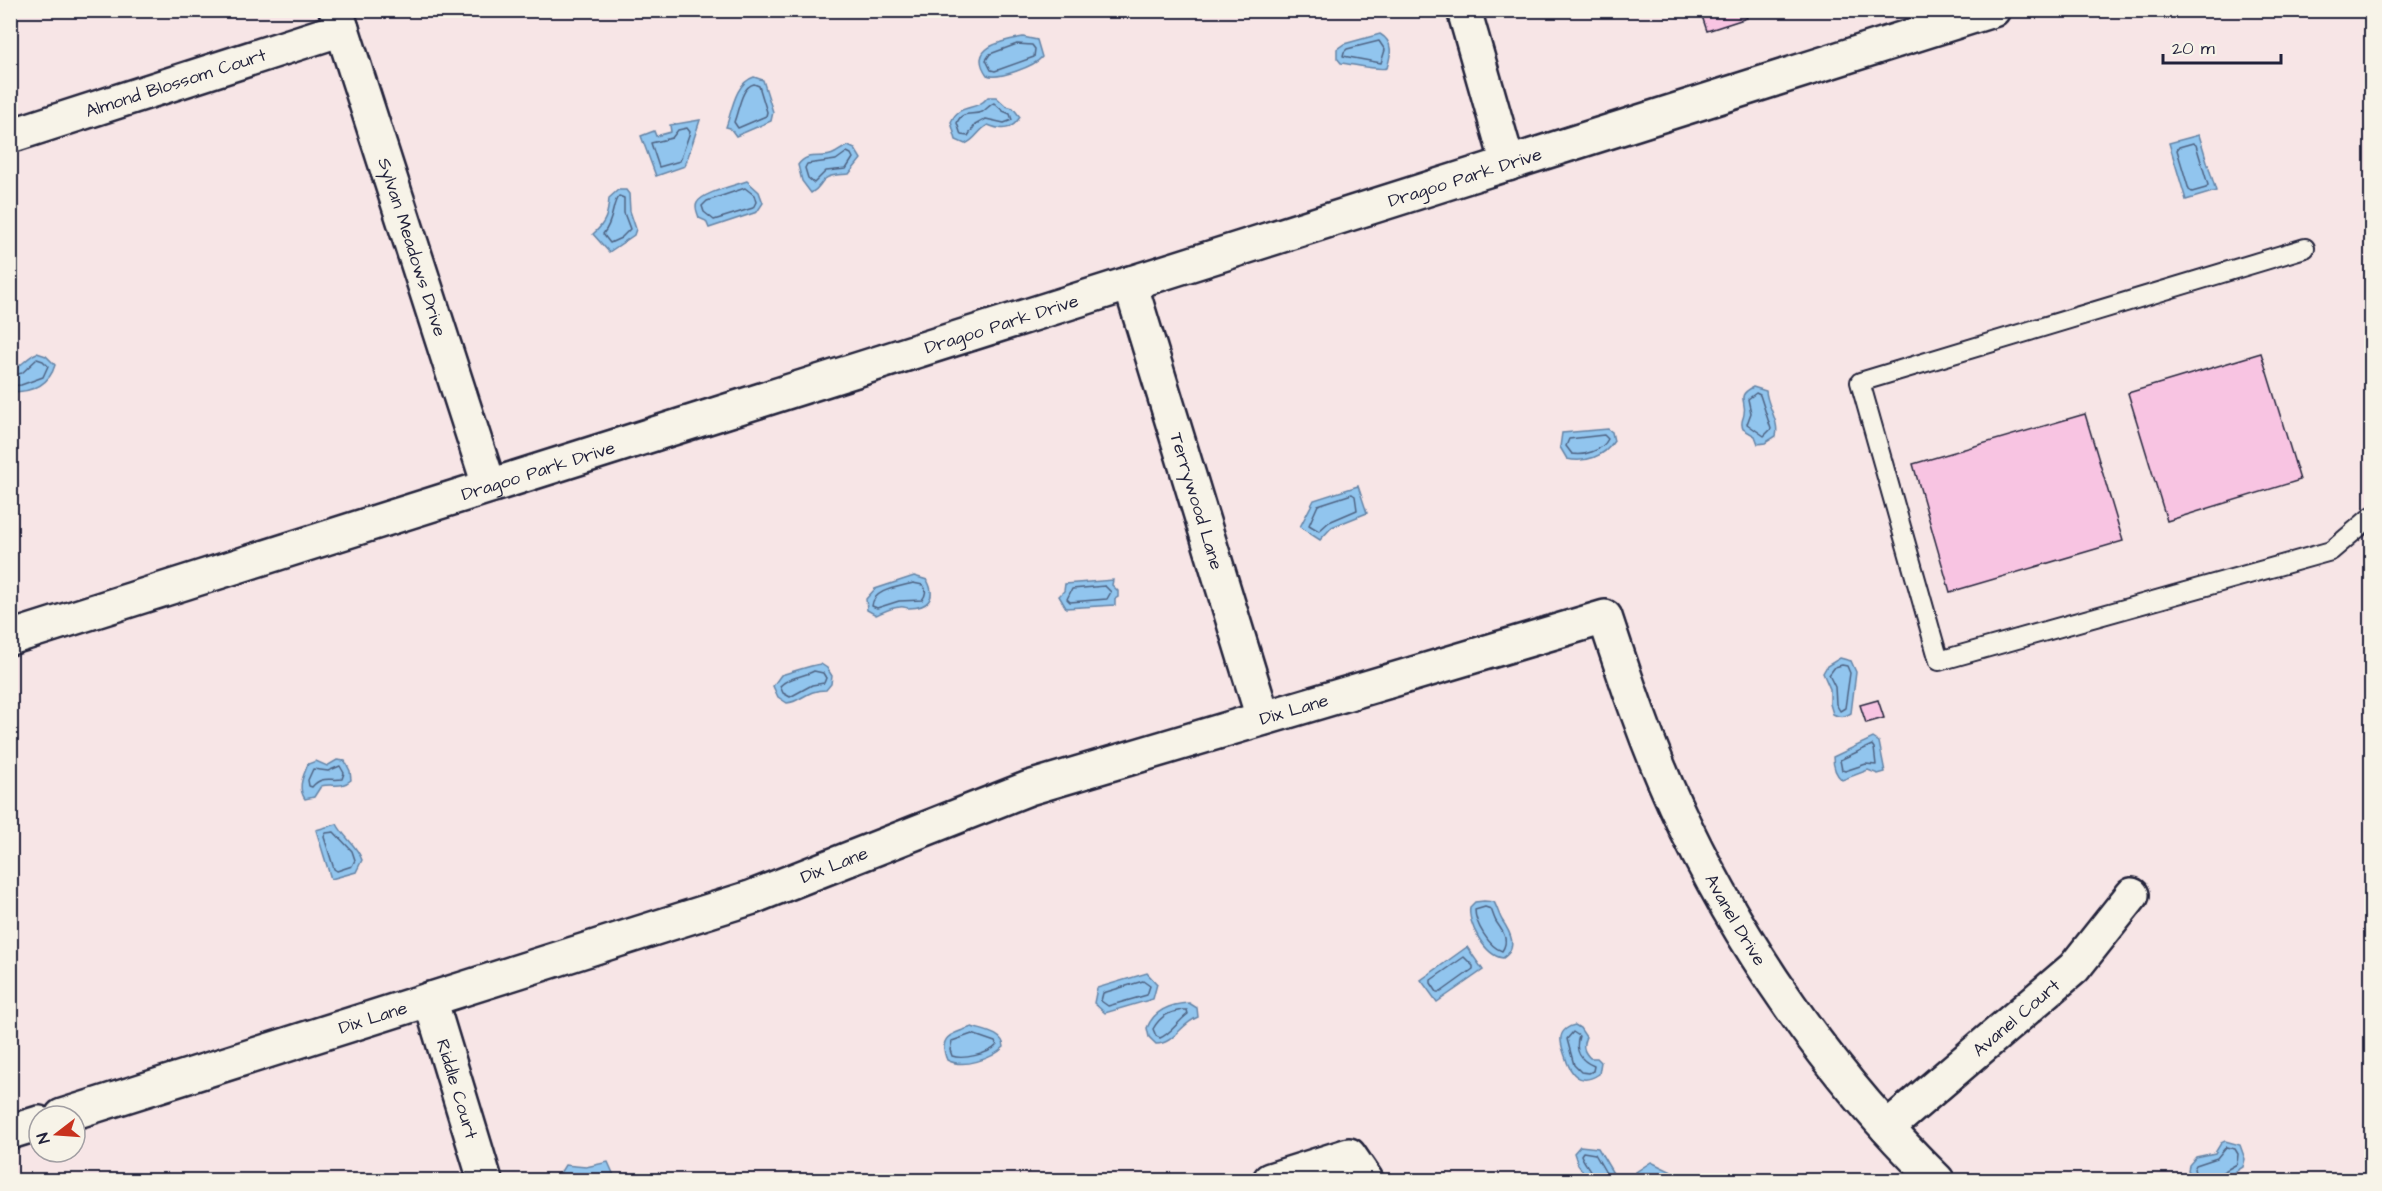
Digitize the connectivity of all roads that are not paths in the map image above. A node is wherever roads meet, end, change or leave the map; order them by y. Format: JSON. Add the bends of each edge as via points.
{"nodes":[{"id":1,"x":1464,"y":10,"type":"edge"},
{"id":2,"x":1974,"y":13,"type":"edge"},
{"id":3,"x":339,"y":20,"type":"edge"},
{"id":4,"x":10,"y":136,"type":"edge"},
{"id":5,"x":1508,"y":164,"type":"junction"},
{"id":6,"x":2306,"y":248,"type":"dead end"},
{"id":7,"x":1130,"y":283,"type":"junction"},
{"id":8,"x":489,"y":485,"type":"junction"},
{"id":9,"x":2372,"y":516,"type":"edge"},
{"id":10,"x":1605,"y":617,"type":"joint"},
{"id":11,"x":10,"y":638,"type":"edge"},
{"id":12,"x":1263,"y":718,"type":"junction"},
{"id":13,"x":2132,"y":895,"type":"dead end"},
{"id":14,"x":430,"y":999,"type":"junction"},
{"id":15,"x":87,"y":1108,"type":"edge"},
{"id":16,"x":27,"y":1127,"type":"edge"},
{"id":17,"x":1887,"y":1128,"type":"junction"},
{"id":18,"x":10,"y":1132,"type":"edge"},
{"id":19,"x":1358,"y":1168,"type":"edge"},
{"id":20,"x":485,"y":1180,"type":"edge"},
{"id":21,"x":1270,"y":1180,"type":"edge"},
{"id":22,"x":1937,"y":1180,"type":"edge"}],
"edges":[{"from":1,"to":5,"type":"street"},
{"from":2,"to":5,"type":"street","name":"Dragoo Park Drive"},
{"from":3,"to":4,"type":"street","name":"Almond Blossom Court"},
{"from":3,"to":8,"type":"street","name":"Sylvan Meadows Drive"},
{"from":5,"to":7,"type":"street","name":"Dragoo Park Drive"},
{"from":6,"to":9,"type":"lane","via":[[1860,382],[1939,661],[2331,551]]},
{"from":7,"to":8,"type":"street","name":"Dragoo Park Drive"},
{"from":7,"to":12,"type":"street","name":"Terrywood Lane"},
{"from":8,"to":11,"type":"street","name":"Dragoo Park Drive"},
{"from":10,"to":12,"type":"street","name":"Dix Lane"},
{"from":10,"to":17,"type":"street","name":"Avanel Drive","via":[[1634,707],[1676,806],[1723,897],[1778,987],[1832,1062]]},
{"from":12,"to":14,"type":"street","name":"Dix Lane","via":[[1029,788],[750,898]]},
{"from":13,"to":17,"type":"street","name":"Avanel Court","via":[[2074,968]]},
{"from":14,"to":15,"type":"street","name":"Dix Lane"},
{"from":14,"to":20,"type":"street","name":"Riddle Court"},
{"from":16,"to":18,"type":"street"},
{"from":17,"to":22,"type":"street","name":"Avanel Drive"},
{"from":19,"to":21,"type":"street"}]}
